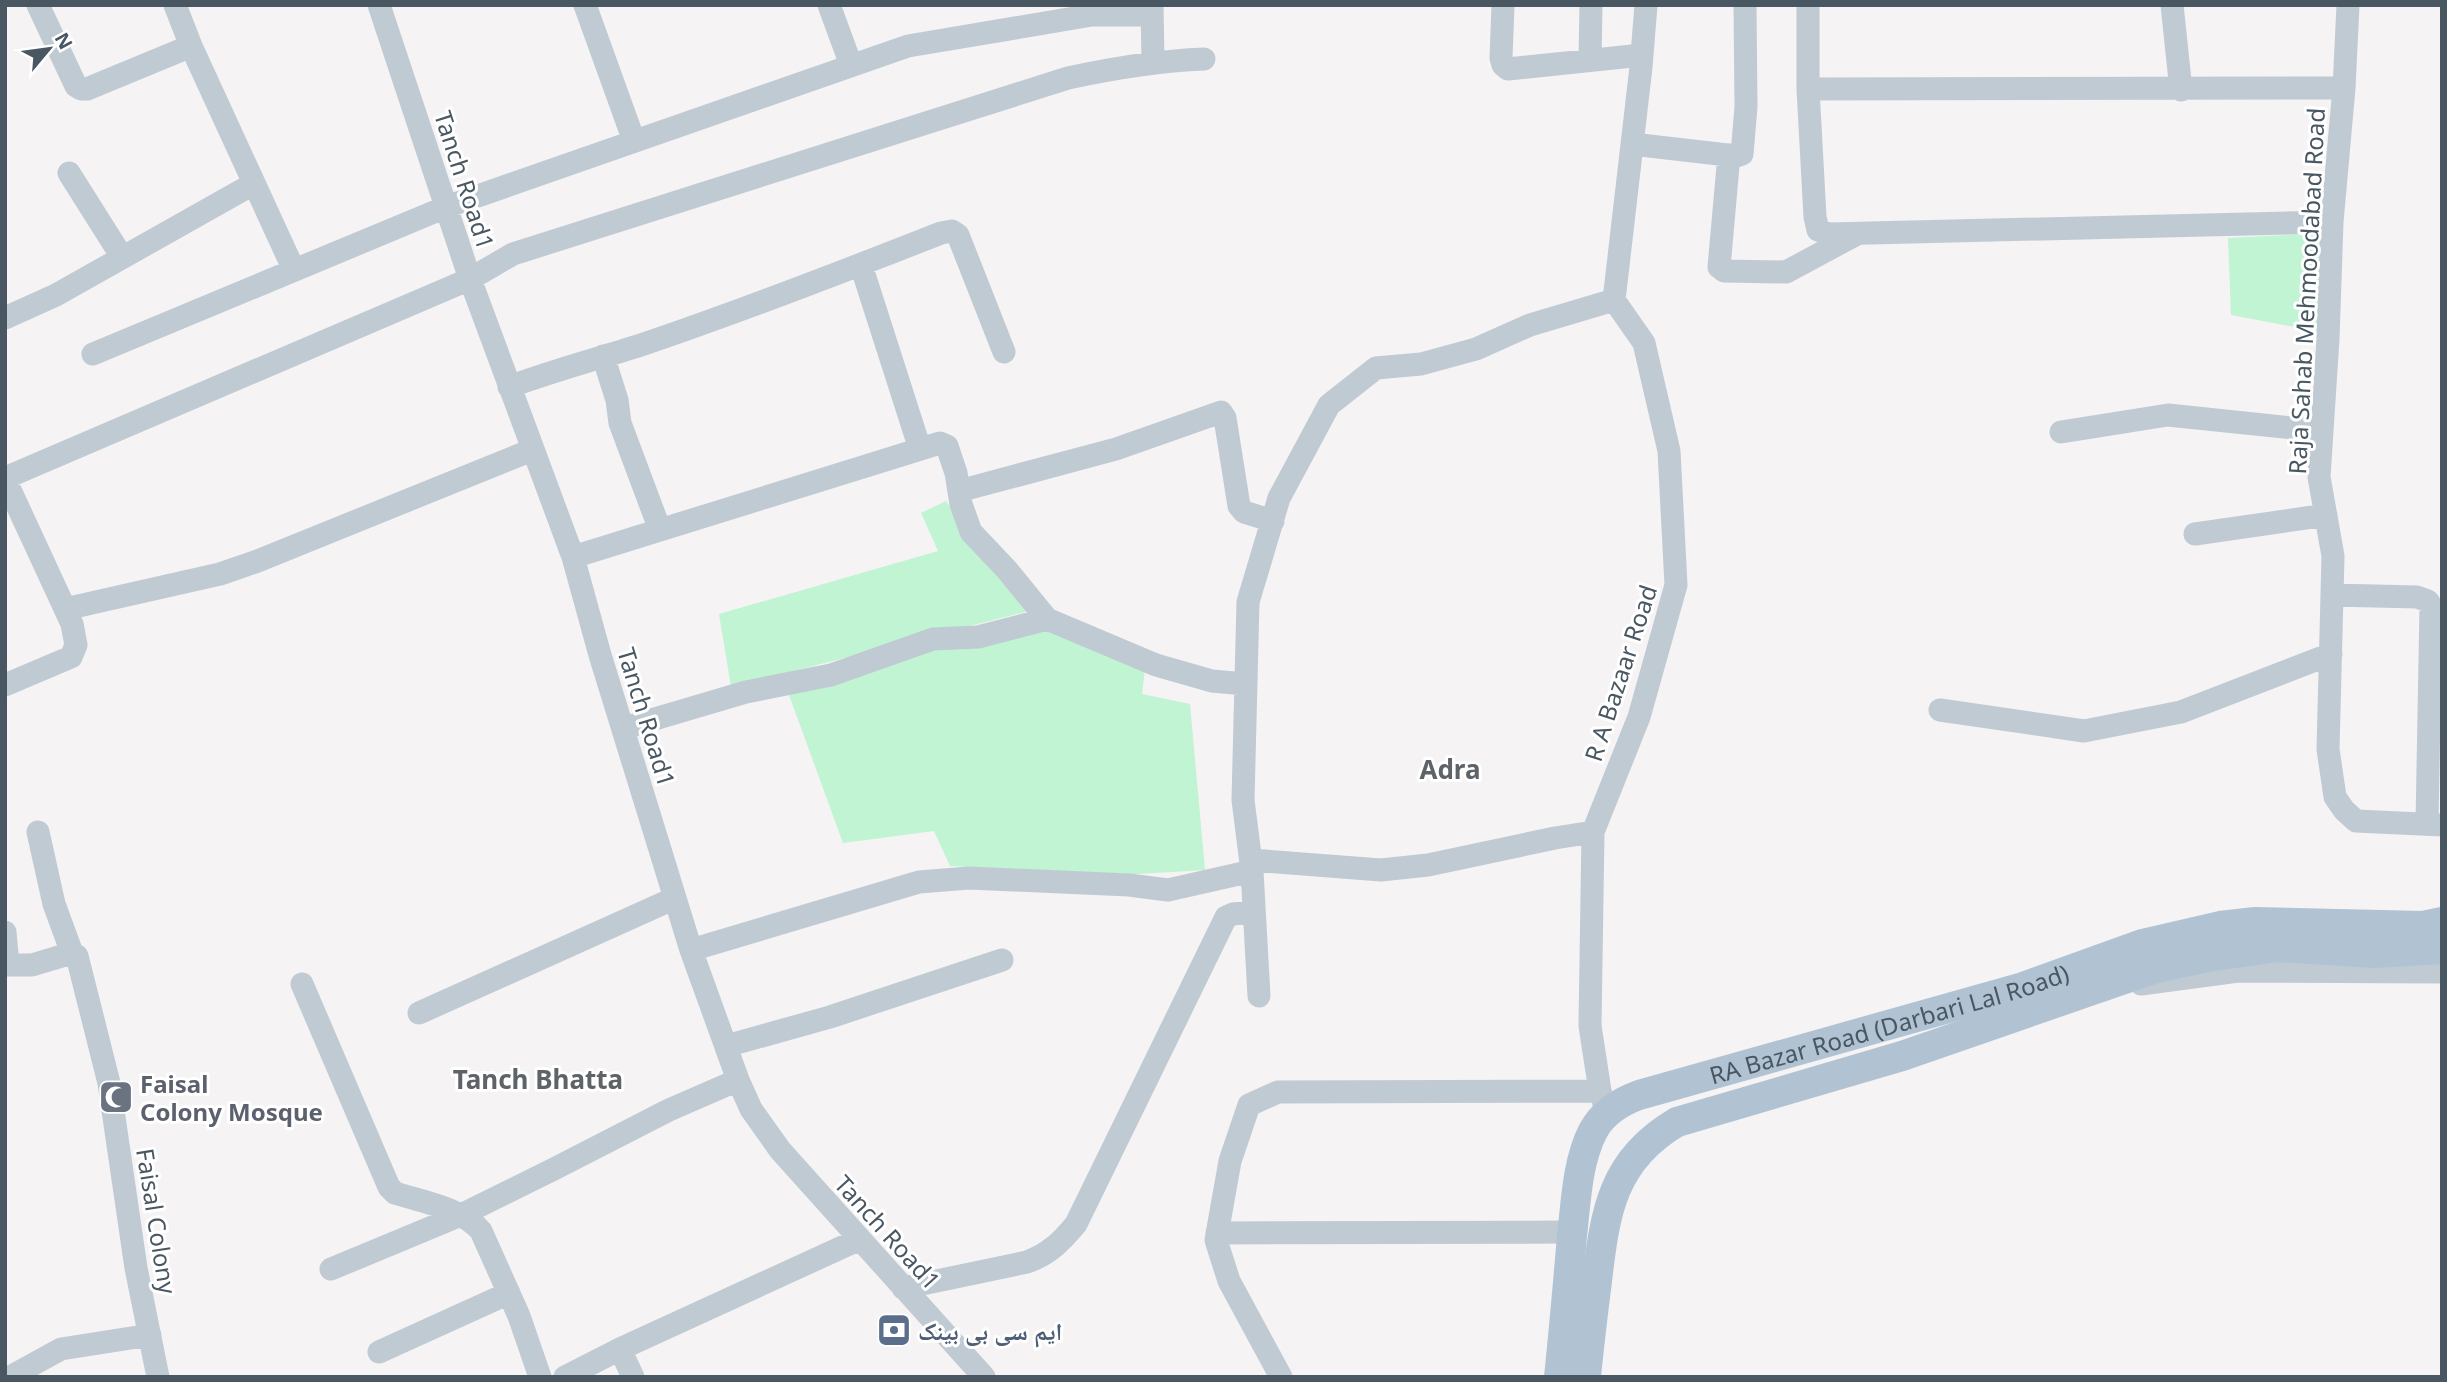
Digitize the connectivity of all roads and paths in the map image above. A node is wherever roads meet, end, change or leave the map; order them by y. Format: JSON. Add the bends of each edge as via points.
{"nodes":[{"id":1,"x":38,"y":5,"type":"edge"},
{"id":2,"x":175,"y":5,"type":"edge"},
{"id":3,"x":379,"y":5,"type":"edge"},
{"id":4,"x":585,"y":5,"type":"edge"},
{"id":5,"x":829,"y":5,"type":"edge"},
{"id":6,"x":1503,"y":5,"type":"edge"},
{"id":7,"x":1591,"y":5,"type":"edge"},
{"id":8,"x":1646,"y":5,"type":"edge"},
{"id":9,"x":1745,"y":5,"type":"edge"},
{"id":10,"x":1808,"y":5,"type":"edge"},
{"id":11,"x":2172,"y":5,"type":"edge"},
{"id":12,"x":2348,"y":5,"type":"edge"},
{"id":13,"x":1152,"y":10,"type":"edge"},
{"id":14,"x":191,"y":46,"type":"junction"},
{"id":15,"x":1642,"y":55,"type":"junction"},
{"id":16,"x":1204,"y":59,"type":"dead end"},
{"id":17,"x":1590,"y":61,"type":"junction"},
{"id":18,"x":1153,"y":62,"type":"junction"},
{"id":19,"x":851,"y":65,"type":"junction"},
{"id":20,"x":2344,"y":88,"type":"junction"},
{"id":21,"x":1808,"y":89,"type":"junction"},
{"id":22,"x":2181,"y":90,"type":"junction"},
{"id":23,"x":634,"y":141,"type":"junction"},
{"id":24,"x":1632,"y":144,"type":"junction"},
{"id":25,"x":1729,"y":155,"type":"junction"},
{"id":26,"x":69,"y":173,"type":"dead end"},
{"id":27,"x":253,"y":184,"type":"junction"},
{"id":28,"x":446,"y":207,"type":"junction"},
{"id":29,"x":2332,"y":222,"type":"junction"},
{"id":30,"x":1857,"y":234,"type":"junction"},
{"id":31,"x":122,"y":257,"type":"junction"},
{"id":32,"x":861,"y":265,"type":"junction"},
{"id":33,"x":293,"y":268,"type":"junction"},
{"id":34,"x":470,"y":279,"type":"junction"},
{"id":35,"x":1614,"y":300,"type":"junction"},
{"id":36,"x":5,"y":318,"type":"edge"},
{"id":37,"x":1004,"y":352,"type":"dead end"},
{"id":38,"x":93,"y":354,"type":"dead end"},
{"id":39,"x":603,"y":356,"type":"junction"},
{"id":40,"x":509,"y":387,"type":"junction"},
{"id":41,"x":2322,"y":431,"type":"junction"},
{"id":42,"x":2061,"y":432,"type":"dead end"},
{"id":43,"x":920,"y":449,"type":"junction"},
{"id":44,"x":532,"y":450,"type":"junction"},
{"id":45,"x":5,"y":478,"type":"edge"},
{"id":46,"x":959,"y":491,"type":"junction"},
{"id":47,"x":2326,"y":515,"type":"junction"},
{"id":48,"x":1273,"y":521,"type":"junction"},
{"id":49,"x":660,"y":530,"type":"junction"},
{"id":50,"x":2195,"y":534,"type":"dead end"},
{"id":51,"x":573,"y":558,"type":"junction"},
{"id":52,"x":2332,"y":595,"type":"junction"},
{"id":53,"x":65,"y":609,"type":"junction"},
{"id":54,"x":1047,"y":619,"type":"junction"},
{"id":55,"x":2331,"y":654,"type":"junction"},
{"id":56,"x":7,"y":681,"type":"edge"},
{"id":57,"x":1245,"y":684,"type":"junction"},
{"id":58,"x":1940,"y":710,"type":"dead end"},
{"id":59,"x":624,"y":728,"type":"junction"},
{"id":60,"x":2435,"y":824,"type":"edge"},
{"id":61,"x":38,"y":832,"type":"dead end"},
{"id":62,"x":1593,"y":832,"type":"junction"},
{"id":63,"x":1251,"y":866,"type":"junction"},
{"id":64,"x":675,"y":898,"type":"junction"},
{"id":65,"x":1254,"y":912,"type":"junction"},
{"id":66,"x":2442,"y":922,"type":"edge"},
{"id":67,"x":5,"y":932,"type":"edge"},
{"id":68,"x":2442,"y":949,"type":"edge"},
{"id":69,"x":691,"y":950,"type":"junction"},
{"id":70,"x":72,"y":953,"type":"junction"},
{"id":71,"x":1002,"y":960,"type":"dead end"},
{"id":72,"x":6,"y":965,"type":"edge"},
{"id":73,"x":2442,"y":972,"type":"edge"},
{"id":74,"x":302,"y":984,"type":"dead end"},
{"id":75,"x":2100,"y":989,"type":"junction"},
{"id":76,"x":1259,"y":996,"type":"dead end"},
{"id":77,"x":419,"y":1013,"type":"dead end"},
{"id":78,"x":726,"y":1046,"type":"junction"},
{"id":79,"x":738,"y":1080,"type":"junction"},
{"id":80,"x":1603,"y":1102,"type":"junction"},
{"id":81,"x":461,"y":1215,"type":"junction"},
{"id":82,"x":1573,"y":1232,"type":"junction"},
{"id":83,"x":1217,"y":1233,"type":"junction"},
{"id":84,"x":860,"y":1239,"type":"junction"},
{"id":85,"x":331,"y":1269,"type":"dead end"},
{"id":86,"x":903,"y":1288,"type":"junction"},
{"id":87,"x":509,"y":1293,"type":"junction"},
{"id":88,"x":150,"y":1335,"type":"junction"},
{"id":89,"x":620,"y":1349,"type":"junction"},
{"id":90,"x":379,"y":1352,"type":"dead end"},
{"id":91,"x":10,"y":1377,"type":"edge"},
{"id":92,"x":158,"y":1377,"type":"edge"},
{"id":93,"x":540,"y":1377,"type":"edge"},
{"id":94,"x":565,"y":1377,"type":"edge"},
{"id":95,"x":633,"y":1377,"type":"edge"},
{"id":96,"x":984,"y":1377,"type":"edge"},
{"id":97,"x":1281,"y":1377,"type":"edge"},
{"id":98,"x":1559,"y":1377,"type":"edge"},
{"id":99,"x":1586,"y":1377,"type":"edge"}],
"edges":[{"from":1,"to":14,"type":"street","via":[[81,89]]},
{"from":2,"to":14,"type":"street"},
{"from":3,"to":28,"type":"street","name":"Tanch Road1"},
{"from":4,"to":23,"type":"street"},
{"from":5,"to":19,"type":"street"},
{"from":6,"to":17,"type":"street","via":[[1501,58],[1508,69]]},
{"from":7,"to":17,"type":"street"},
{"from":8,"to":15,"type":"street"},
{"from":9,"to":25,"type":"street","via":[[1744,148],[1742,154]]},
{"from":10,"to":21,"type":"street"},
{"from":11,"to":22,"type":"street"},
{"from":12,"to":20,"type":"street","name":"Raja Sahab Mehmoodabad Road"},
{"from":13,"to":18,"type":"street"},
{"from":13,"to":19,"type":"street","via":[[1091,15],[908,46]]},
{"from":14,"to":27,"type":"street"},
{"from":15,"to":17,"type":"street"},
{"from":15,"to":24,"type":"street"},
{"from":16,"to":18,"type":"street"},
{"from":18,"to":34,"type":"street","via":[[1068,78],[513,254]]},
{"from":19,"to":23,"type":"street"},
{"from":20,"to":22,"type":"street"},
{"from":20,"to":29,"type":"street","name":"Raja Sahab Mehmoodabad Road"},
{"from":21,"to":22,"type":"street"},
{"from":21,"to":30,"type":"street","via":[[1818,230]]},
{"from":23,"to":28,"type":"street"},
{"from":24,"to":25,"type":"street"},
{"from":24,"to":35,"type":"street"},
{"from":25,"to":30,"type":"street","via":[[1719,267],[1724,271],[1786,272]]},
{"from":26,"to":31,"type":"street"},
{"from":27,"to":31,"type":"street"},
{"from":27,"to":33,"type":"street"},
{"from":28,"to":33,"type":"street"},
{"from":28,"to":34,"type":"street","name":"Tanch Road1"},
{"from":29,"to":30,"type":"street"},
{"from":29,"to":41,"type":"street","name":"Raja Sahab Mehmoodabad Road"},
{"from":31,"to":36,"type":"street"},
{"from":32,"to":37,"type":"street","via":[[953,231]]},
{"from":32,"to":39,"type":"street"},
{"from":32,"to":43,"type":"street"},
{"from":33,"to":38,"type":"street"},
{"from":34,"to":40,"type":"street","name":"Tanch Road1"},
{"from":34,"to":45,"type":"street"},
{"from":35,"to":48,"type":"street","via":[[1530,325],[1476,349],[1421,364],[1377,368],[1329,405],[1279,498]]},
{"from":35,"to":62,"type":"street","name":"R A Bazaar Road","via":[[1644,343],[1669,451],[1676,585],[1639,718]]},
{"from":39,"to":40,"type":"street"},
{"from":39,"to":49,"type":"street","via":[[620,423]]},
{"from":40,"to":44,"type":"street","name":"Tanch Road1"},
{"from":41,"to":42,"type":"street","via":[[2168,415]]},
{"from":41,"to":47,"type":"street","name":"Raja Sahab Mehmoodabad Road","via":[[2319,477]]},
{"from":43,"to":46,"type":"street","via":[[940,443],[947,446]]},
{"from":43,"to":49,"type":"street"},
{"from":44,"to":51,"type":"street","name":"Tanch Road1"},
{"from":44,"to":53,"type":"street","via":[[255,562]]},
{"from":45,"to":53,"type":"street"},
{"from":46,"to":48,"type":"street","via":[[1116,449],[1222,412],[1239,506]]},
{"from":46,"to":54,"type":"street","via":[[971,532]]},
{"from":47,"to":50,"type":"street"},
{"from":47,"to":52,"type":"street","name":"Raja Sahab Mehmoodabad Road","via":[[2333,556]]},
{"from":48,"to":57,"type":"street","via":[[1248,602]]},
{"from":49,"to":51,"type":"street"},
{"from":51,"to":59,"type":"street","name":"Tanch Road1"},
{"from":52,"to":55,"type":"street","name":"Raja Sahab Mehmoodabad Road"},
{"from":52,"to":60,"type":"street","via":[[2417,597],[2431,606]]},
{"from":53,"to":56,"type":"street","via":[[76,645],[71,657]]},
{"from":54,"to":57,"type":"street","via":[[1156,666],[1212,681]]},
{"from":54,"to":59,"type":"street","via":[[978,637],[933,639],[831,675],[746,692]]},
{"from":55,"to":58,"type":"street","via":[[2181,712],[2084,731]]},
{"from":55,"to":60,"type":"street","name":"Raja Sahab Mehmoodabad Road","via":[[2328,749],[2335,797],[2356,821]]},
{"from":57,"to":63,"type":"street","via":[[1243,800]]},
{"from":59,"to":64,"type":"street","name":"Tanch Road1"},
{"from":61,"to":70,"type":"street","name":"Faisal Colony","via":[[54,904]]},
{"from":62,"to":63,"type":"street","via":[[1381,870]]},
{"from":62,"to":80,"type":"street","name":"R A Bazaar Road","via":[[1590,1026]]},
{"from":63,"to":65,"type":"street"},
{"from":63,"to":69,"type":"street","via":[[1168,890],[969,878],[919,883]]},
{"from":64,"to":69,"type":"street","name":"Tanch Road1"},
{"from":64,"to":77,"type":"street"},
{"from":65,"to":76,"type":"street"},
{"from":65,"to":86,"type":"street","via":[[1226,917],[1076,1224],[1059,1245],[1027,1262]]},
{"from":66,"to":80,"type":"main road","name":"RA Bazar Road (Darbari Lal Road)","via":[[2423,926],[2255,922],[2220,926],[2142,944],[2020,988],[1621,1102]]},
{"from":67,"to":72,"type":"street"},
{"from":68,"to":75,"type":"main road","name":"RA Bazar Road (Darbari Lal Road)","via":[[2375,953],[2278,947],[2156,968]]},
{"from":69,"to":78,"type":"street","name":"Tanch Road1"},
{"from":70,"to":72,"type":"street","via":[[32,965]]},
{"from":70,"to":88,"type":"street","name":"Faisal Colony","via":[[77,956],[109,1083]]},
{"from":71,"to":78,"type":"street"},
{"from":73,"to":75,"type":"street","via":[[2238,971]]},
{"from":74,"to":81,"type":"street","via":[[389,1187]]},
{"from":75,"to":99,"type":"main road","name":"RA Bazar Road (Darbari Lal Road)","via":[[1902,1056],[1677,1122],[1648,1141],[1621,1177],[1609,1203]]},
{"from":78,"to":79,"type":"street","name":"Tanch Road1"},
{"from":79,"to":81,"type":"street"},
{"from":79,"to":84,"type":"street","name":"Tanch Road1","via":[[779,1150]]},
{"from":80,"to":82,"type":"main road","name":"RA Bazar Road (Darbari Lal Road)","via":[[1586,1147]]},
{"from":80,"to":83,"type":"street","via":[[1279,1092],[1249,1105],[1230,1161]]},
{"from":81,"to":85,"type":"street"},
{"from":81,"to":87,"type":"street","via":[[481,1231]]},
{"from":82,"to":83,"type":"street"},
{"from":82,"to":98,"type":"main road","name":"RA Bazar Road (Darbari Lal Road)"},
{"from":83,"to":97,"type":"street","via":[[1229,1281]]},
{"from":84,"to":86,"type":"street","name":"Tanch Road1"},
{"from":84,"to":89,"type":"street"},
{"from":86,"to":96,"type":"street","name":"Tanch Road1"},
{"from":87,"to":90,"type":"street"},
{"from":87,"to":93,"type":"street"},
{"from":88,"to":91,"type":"street","via":[[61,1349]]},
{"from":88,"to":92,"type":"street","name":"Faisal Colony"},
{"from":89,"to":94,"type":"street"},
{"from":89,"to":95,"type":"street"}]}
